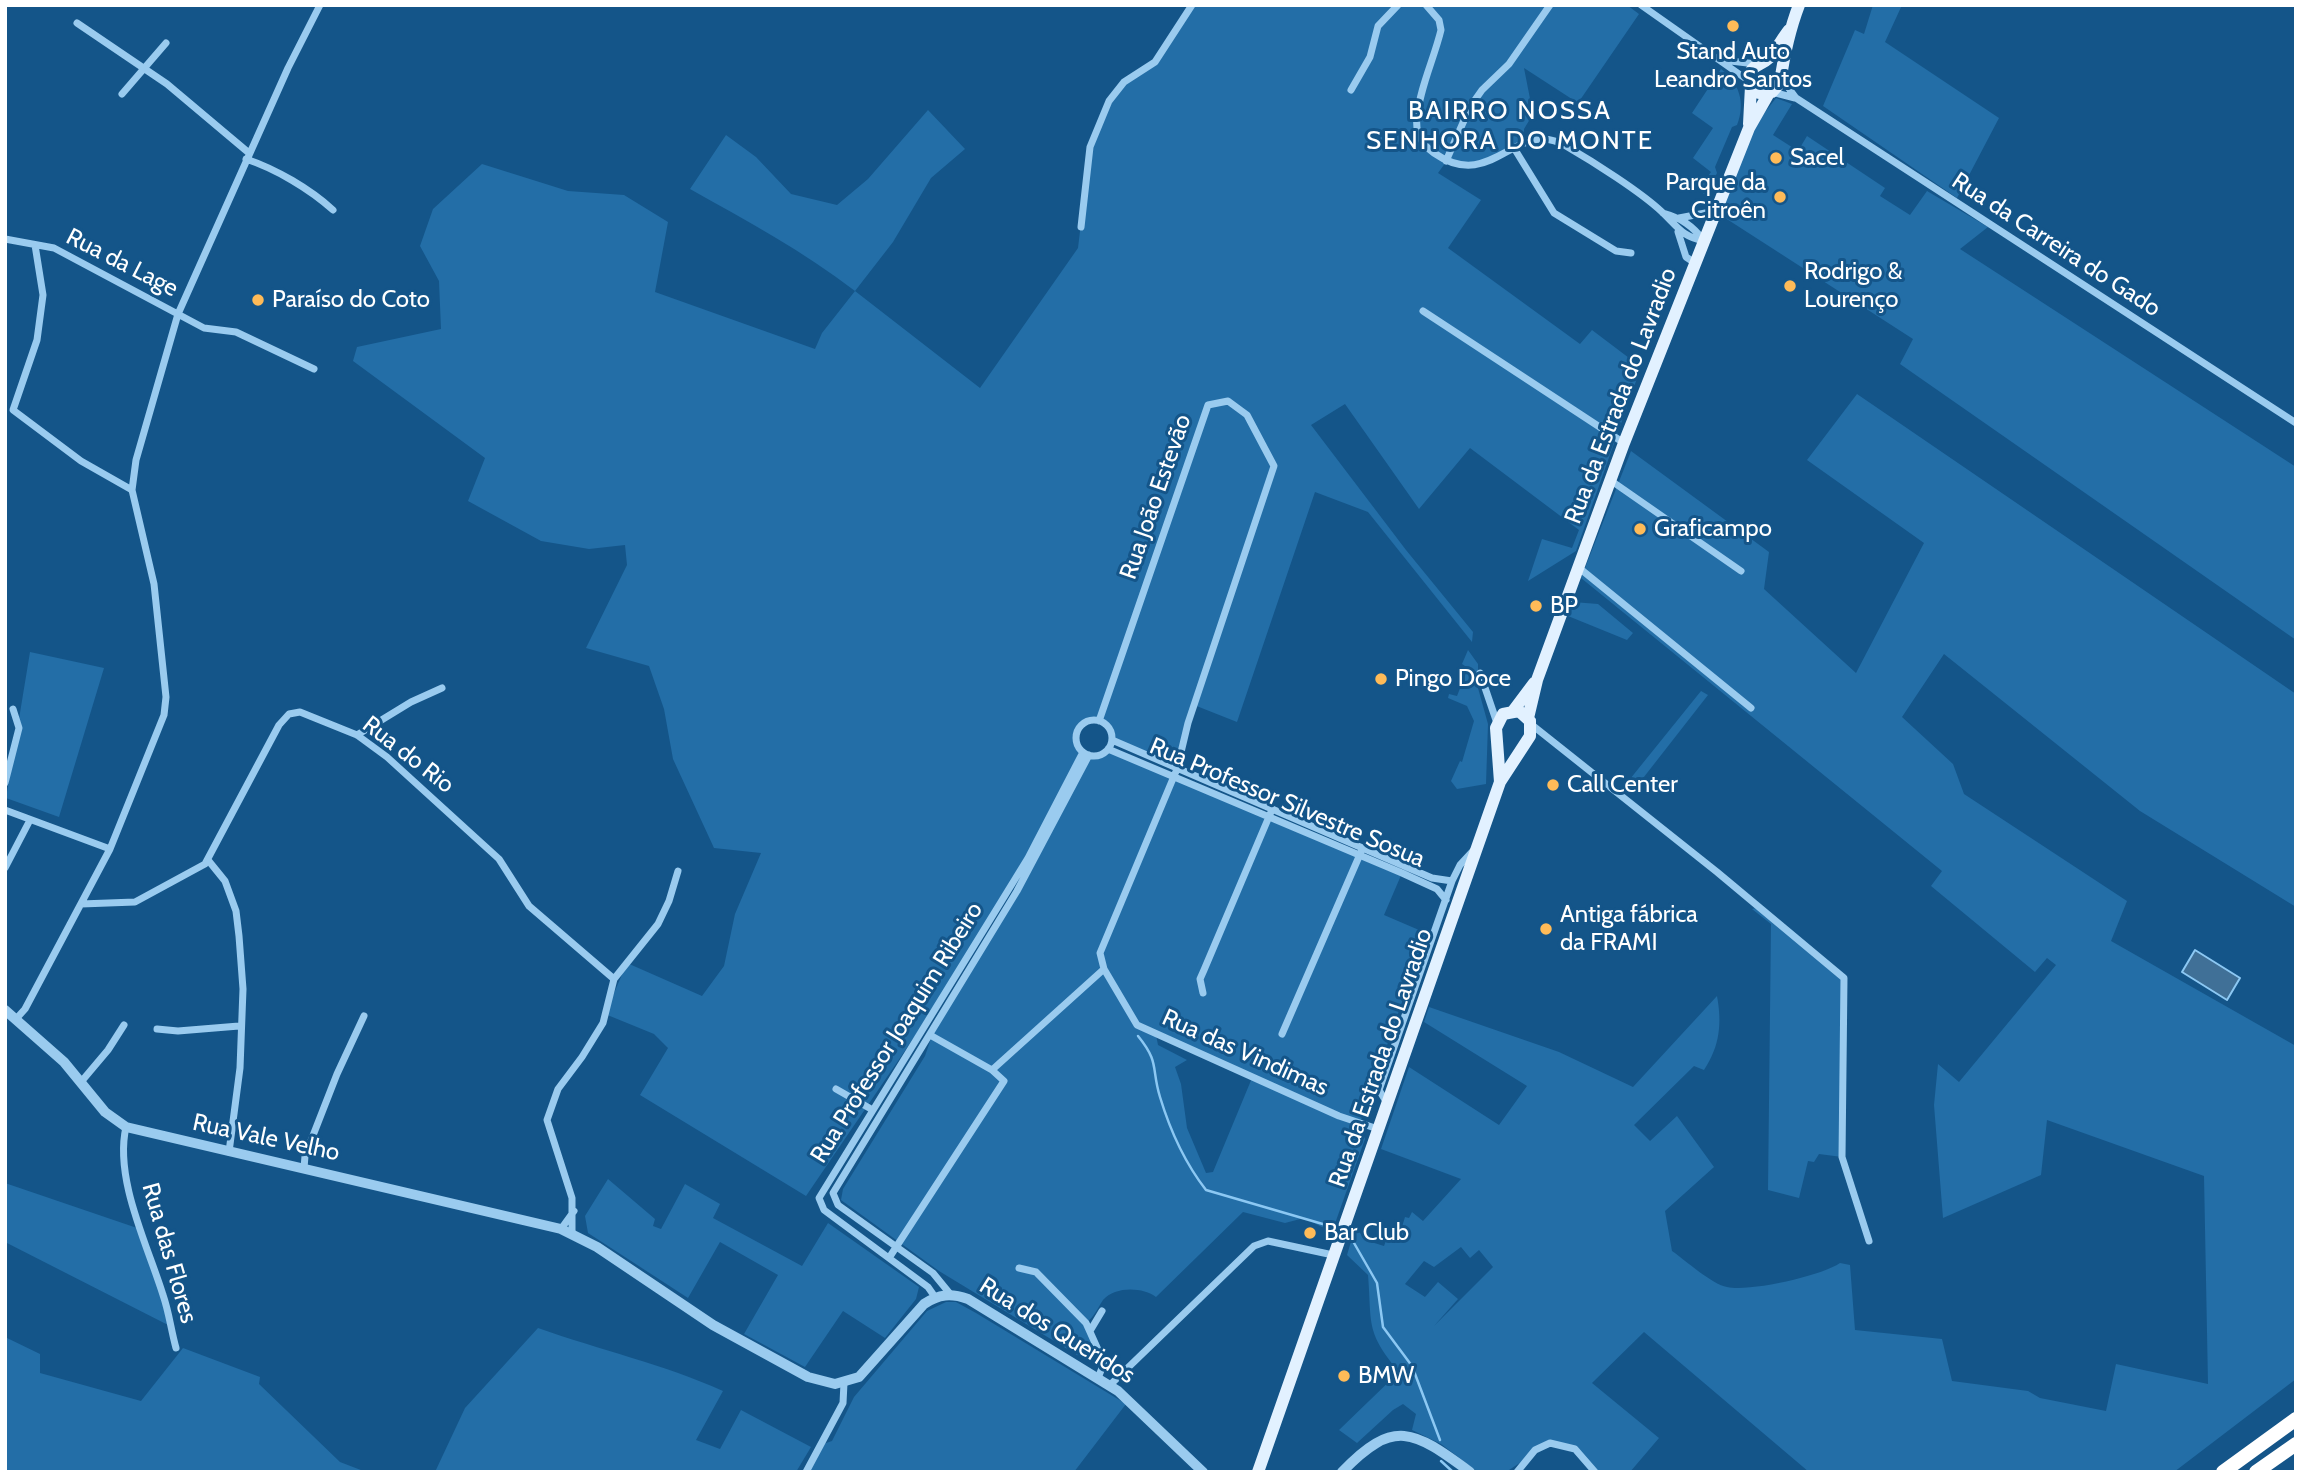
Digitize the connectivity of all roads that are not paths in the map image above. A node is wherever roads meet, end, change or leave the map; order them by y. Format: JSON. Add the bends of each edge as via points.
{"nodes":[{"id":1,"x":320,"y":5,"type":"edge"},
{"id":2,"x":1192,"y":5,"type":"edge"},
{"id":3,"x":1398,"y":5,"type":"edge"},
{"id":4,"x":1426,"y":5,"type":"edge"},
{"id":5,"x":1550,"y":5,"type":"edge"},
{"id":6,"x":1641,"y":5,"type":"edge"},
{"id":7,"x":1799,"y":5,"type":"edge"},
{"id":8,"x":77,"y":23,"type":"dead end"},
{"id":9,"x":1789,"y":30,"type":"junction"},
{"id":10,"x":166,"y":43,"type":"dead end"},
{"id":11,"x":1722,"y":60,"type":"junction"},
{"id":12,"x":1761,"y":63,"type":"junction"},
{"id":13,"x":144,"y":67,"type":"junction"},
{"id":14,"x":1781,"y":74,"type":"junction"},
{"id":15,"x":1750,"y":84,"type":"junction"},
{"id":16,"x":1351,"y":90,"type":"dead end"},
{"id":17,"x":1771,"y":93,"type":"junction"},
{"id":18,"x":122,"y":94,"type":"dead end"},
{"id":19,"x":1796,"y":98,"type":"junction"},
{"id":20,"x":1749,"y":128,"type":"junction"},
{"id":21,"x":1514,"y":148,"type":"junction"},
{"id":22,"x":248,"y":156,"type":"junction"},
{"id":23,"x":1446,"y":161,"type":"junction"},
{"id":24,"x":333,"y":211,"type":"dead end"},
{"id":25,"x":1717,"y":211,"type":"junction"},
{"id":26,"x":1663,"y":213,"type":"junction"},
{"id":27,"x":1679,"y":218,"type":"junction"},
{"id":28,"x":1081,"y":227,"type":"dead end"},
{"id":29,"x":1678,"y":232,"type":"junction"},
{"id":30,"x":5,"y":239,"type":"edge"},
{"id":31,"x":1704,"y":241,"type":"junction"},
{"id":32,"x":35,"y":246,"type":"junction"},
{"id":33,"x":1632,"y":253,"type":"dead end"},
{"id":34,"x":1695,"y":263,"type":"junction"},
{"id":35,"x":1423,"y":311,"type":"dead end"},
{"id":36,"x":178,"y":314,"type":"junction"},
{"id":37,"x":314,"y":369,"type":"dead end"},
{"id":38,"x":2296,"y":423,"type":"edge"},
{"id":39,"x":1624,"y":443,"type":"junction"},
{"id":40,"x":1611,"y":480,"type":"junction"},
{"id":41,"x":132,"y":490,"type":"junction"},
{"id":42,"x":1578,"y":567,"type":"junction"},
{"id":43,"x":1741,"y":571,"type":"dead end"},
{"id":44,"x":1480,"y":673,"type":"dead end"},
{"id":45,"x":1536,"y":680,"type":"junction"},
{"id":46,"x":442,"y":688,"type":"dead end"},
{"id":47,"x":1490,"y":701,"type":"junction"},
{"id":48,"x":1751,"y":708,"type":"dead end"},
{"id":49,"x":13,"y":709,"type":"dead end"},
{"id":50,"x":1511,"y":711,"type":"junction"},
{"id":51,"x":1099,"y":721,"type":"junction"},
{"id":52,"x":1530,"y":722,"type":"junction"},
{"id":53,"x":1497,"y":728,"type":"junction"},
{"id":54,"x":357,"y":735,"type":"junction"},
{"id":55,"x":1112,"y":740,"type":"junction"},
{"id":56,"x":1525,"y":742,"type":"junction"},
{"id":57,"x":1550,"y":743,"type":"junction"},
{"id":58,"x":1108,"y":749,"type":"junction"},
{"id":59,"x":1086,"y":753,"type":"junction"},
{"id":60,"x":1176,"y":772,"type":"junction"},
{"id":61,"x":1500,"y":782,"type":"junction"},
{"id":62,"x":5,"y":783,"type":"edge"},
{"id":63,"x":5,"y":810,"type":"edge"},
{"id":64,"x":1271,"y":813,"type":"junction"},
{"id":65,"x":30,"y":820,"type":"junction"},
{"id":66,"x":1478,"y":846,"type":"junction"},
{"id":67,"x":110,"y":849,"type":"junction"},
{"id":68,"x":1361,"y":851,"type":"junction"},
{"id":69,"x":208,"y":860,"type":"junction"},
{"id":70,"x":5,"y":868,"type":"edge"},
{"id":71,"x":678,"y":871,"type":"dead end"},
{"id":72,"x":1452,"y":881,"type":"junction"},
{"id":73,"x":1446,"y":900,"type":"junction"},
{"id":74,"x":80,"y":904,"type":"junction"},
{"id":75,"x":1104,"y":969,"type":"junction"},
{"id":76,"x":614,"y":979,"type":"junction"},
{"id":77,"x":1203,"y":993,"type":"dead end"},
{"id":78,"x":5,"y":1010,"type":"edge"},
{"id":79,"x":364,"y":1016,"type":"dead end"},
{"id":80,"x":16,"y":1019,"type":"junction"},
{"id":81,"x":124,"y":1025,"type":"dead end"},
{"id":82,"x":239,"y":1026,"type":"junction"},
{"id":83,"x":157,"y":1029,"type":"dead end"},
{"id":84,"x":1282,"y":1034,"type":"dead end"},
{"id":85,"x":930,"y":1035,"type":"junction"},
{"id":86,"x":992,"y":1070,"type":"junction"},
{"id":87,"x":82,"y":1082,"type":"junction"},
{"id":88,"x":836,"y":1088,"type":"dead end"},
{"id":89,"x":1387,"y":1103,"type":"junction"},
{"id":90,"x":871,"y":1109,"type":"junction"},
{"id":91,"x":126,"y":1127,"type":"junction"},
{"id":92,"x":1378,"y":1129,"type":"junction"},
{"id":93,"x":229,"y":1152,"type":"junction"},
{"id":94,"x":304,"y":1168,"type":"junction"},
{"id":95,"x":574,"y":1211,"type":"junction"},
{"id":96,"x":567,"y":1231,"type":"junction"},
{"id":97,"x":877,"y":1231,"type":"junction"},
{"id":98,"x":1869,"y":1241,"type":"dead end"},
{"id":99,"x":868,"y":1243,"type":"junction"},
{"id":100,"x":899,"y":1246,"type":"junction"},
{"id":101,"x":1333,"y":1255,"type":"junction"},
{"id":102,"x":890,"y":1258,"type":"junction"},
{"id":103,"x":1019,"y":1269,"type":"dead end"},
{"id":104,"x":951,"y":1295,"type":"junction"},
{"id":105,"x":935,"y":1297,"type":"junction"},
{"id":106,"x":1102,"y":1311,"type":"dead end"},
{"id":107,"x":1090,"y":1331,"type":"junction"},
{"id":108,"x":176,"y":1348,"type":"dead end"},
{"id":109,"x":1098,"y":1378,"type":"junction"},
{"id":110,"x":844,"y":1383,"type":"junction"},
{"id":111,"x":1110,"y":1385,"type":"junction"},
{"id":112,"x":2296,"y":1419,"type":"edge"},
{"id":113,"x":2296,"y":1444,"type":"edge"},
{"id":114,"x":1260,"y":1470,"type":"edge"},
{"id":115,"x":806,"y":1472,"type":"edge"},
{"id":116,"x":1203,"y":1472,"type":"edge"},
{"id":117,"x":1342,"y":1472,"type":"edge"},
{"id":118,"x":1470,"y":1472,"type":"edge"},
{"id":119,"x":1517,"y":1472,"type":"edge"},
{"id":120,"x":1595,"y":1472,"type":"edge"},
{"id":121,"x":2223,"y":1472,"type":"edge"},
{"id":122,"x":2256,"y":1472,"type":"edge"}],
"edges":[{"from":1,"to":22,"type":"street","name":"Rua da Lage"},
{"from":2,"to":28,"type":"street","via":[[1155,62],[1124,82],[1104,111],[1090,147]]},
{"from":3,"to":16,"type":"street","via":[[1378,26],[1370,57]]},
{"from":4,"to":23,"type":"street","via":[[1441,30],[1416,120],[1425,147]]},
{"from":5,"to":23,"type":"street","via":[[1509,64],[1470,107]]},
{"from":6,"to":11,"type":"street"},
{"from":7,"to":9,"type":"main road"},
{"from":8,"to":13,"type":"street"},
{"from":9,"to":12,"type":"main road"},
{"from":9,"to":14,"type":"main road"},
{"from":10,"to":13,"type":"street"},
{"from":11,"to":12,"type":"street"},
{"from":11,"to":15,"type":"street"},
{"from":12,"to":14,"type":"main road"},
{"from":12,"to":15,"type":"main road","via":[[1750,72]]},
{"from":13,"to":18,"type":"street"},
{"from":13,"to":22,"type":"street"},
{"from":14,"to":17,"type":"main road"},
{"from":14,"to":19,"type":"street"},
{"from":15,"to":17,"type":"main road","via":[[1759,93]]},
{"from":15,"to":20,"type":"main road","name":"Rua da Estrada do Lavradio"},
{"from":17,"to":19,"type":"street"},
{"from":17,"to":20,"type":"main road","name":"Rua da Estrada do Lavradio"},
{"from":19,"to":38,"type":"street","name":"Rua da Carreira do Gado"},
{"from":20,"to":25,"type":"main road","name":"Rua da Estrada do Lavradio"},
{"from":21,"to":23,"type":"street","via":[[1481,165]]},
{"from":21,"to":26,"type":"street","via":[[1542,138],[1563,144]]},
{"from":21,"to":33,"type":"street","via":[[1554,213],[1616,251]]},
{"from":22,"to":24,"type":"street"},
{"from":22,"to":36,"type":"street","name":"Rua da Lage"},
{"from":25,"to":27,"type":"street"},
{"from":25,"to":31,"type":"main road","name":"Rua da Estrada do Lavradio"},
{"from":26,"to":27,"type":"street"},
{"from":26,"to":29,"type":"street"},
{"from":27,"to":31,"type":"street"},
{"from":29,"to":31,"type":"street"},
{"from":29,"to":34,"type":"street","via":[[1686,257]]},
{"from":30,"to":32,"type":"street","name":"Rua da Lage"},
{"from":31,"to":34,"type":"main road","name":"Rua da Estrada do Lavradio"},
{"from":32,"to":36,"type":"street","name":"Rua da Lage","via":[[54,248]]},
{"from":32,"to":41,"type":"street","via":[[43,295],[37,340],[13,410],[82,461]]},
{"from":34,"to":39,"type":"main road","name":"Rua da Estrada do Lavradio"},
{"from":35,"to":39,"type":"street"},
{"from":36,"to":37,"type":"street","via":[[204,328],[236,332]]},
{"from":36,"to":41,"type":"street","via":[[135,460]]},
{"from":39,"to":40,"type":"main road","name":"Rua da Estrada do Lavradio"},
{"from":40,"to":42,"type":"main road","name":"Rua da Estrada do Lavradio"},
{"from":40,"to":43,"type":"street"},
{"from":41,"to":67,"type":"street","via":[[154,584],[166,697],[164,715]]},
{"from":42,"to":45,"type":"main road","name":"Rua da Estrada do Lavradio"},
{"from":42,"to":48,"type":"street"},
{"from":44,"to":47,"type":"street"},
{"from":45,"to":50,"type":"main road","name":"Rua da Estrada do Lavradio"},
{"from":45,"to":52,"type":"main road","name":"Rua da Estrada do Lavradio"},
{"from":46,"to":54,"type":"street"},
{"from":47,"to":50,"type":"street"},
{"from":47,"to":53,"type":"street"},
{"from":49,"to":62,"type":"street","via":[[19,728]]},
{"from":50,"to":52,"type":"main road"},
{"from":50,"to":53,"type":"main road"},
{"from":51,"to":55,"type":"street","via":[[1109,728]]},
{"from":51,"to":59,"type":"street","via":[[1087,721],[1079,728],[1076,741]]},
{"from":51,"to":60,"type":"street","name":"Rua João Estevão","via":[[1208,405],[1228,401],[1247,415],[1274,466],[1188,723]]},
{"from":52,"to":56,"type":"main road"},
{"from":52,"to":57,"type":"street"},
{"from":53,"to":56,"type":"main road","via":[[1508,745]]},
{"from":53,"to":61,"type":"main road","name":"Rua da Estrada do Lavradio"},
{"from":54,"to":69,"type":"street","name":"Rua do Rio","via":[[323,719],[300,712],[289,714]]},
{"from":54,"to":76,"type":"street","name":"Rua do Rio","via":[[473,833],[499,859],[529,906]]},
{"from":55,"to":58,"type":"street"},
{"from":55,"to":60,"type":"street","name":"Rua Professor Silvestre Sosua"},
{"from":56,"to":57,"type":"street"},
{"from":56,"to":61,"type":"main road","name":"Rua da Estrada do Lavradio"},
{"from":57,"to":98,"type":"street","via":[[1717,872],[1844,978],[1842,1157]]},
{"from":58,"to":59,"type":"street","via":[[1098,755]]},
{"from":58,"to":60,"type":"street","name":"Rua Professor Silvestre Sosua"},
{"from":59,"to":85,"type":"street","name":"Rua Professor Joaquim Ribeiro","via":[[1017,891]]},
{"from":59,"to":90,"type":"street","name":"Rua Professor Joaquim Ribeiro","via":[[1028,858]]},
{"from":60,"to":64,"type":"street","name":"Rua Professor Silvestre Sosua"},
{"from":60,"to":75,"type":"street","via":[[1100,953]]},
{"from":61,"to":66,"type":"main road","name":"Rua da Estrada do Lavradio"},
{"from":63,"to":65,"type":"street"},
{"from":64,"to":68,"type":"street","name":"Rua Professor Silvestre Sosua"},
{"from":64,"to":77,"type":"street","via":[[1203,970]]},
{"from":65,"to":67,"type":"street"},
{"from":65,"to":70,"type":"street"},
{"from":66,"to":72,"type":"street","via":[[1460,864]]},
{"from":66,"to":89,"type":"main road","name":"Rua da Estrada do Lavradio"},
{"from":67,"to":74,"type":"street"},
{"from":68,"to":72,"type":"street","name":"Rua Professor Silvestre Sosua"},
{"from":68,"to":73,"type":"street","name":"Rua Professor Silvestre Sosua","via":[[1437,889]]},
{"from":68,"to":84,"type":"street"},
{"from":69,"to":74,"type":"street","via":[[142,900]]},
{"from":69,"to":82,"type":"street","via":[[225,881],[236,911],[243,989]]},
{"from":71,"to":76,"type":"street","via":[[657,924]]},
{"from":72,"to":73,"type":"street"},
{"from":73,"to":89,"type":"street","via":[[1379,1090]]},
{"from":74,"to":80,"type":"street"},
{"from":75,"to":86,"type":"street"},
{"from":75,"to":92,"type":"street","name":"Rua das Vindimas","via":[[1137,1025]]},
{"from":76,"to":95,"type":"street","via":[[603,1023],[558,1089],[547,1120]]},
{"from":78,"to":80,"type":"street","name":"Rua Vale Velho"},
{"from":79,"to":94,"type":"street","via":[[337,1074]]},
{"from":80,"to":87,"type":"street","name":"Rua Vale Velho"},
{"from":81,"to":87,"type":"street"},
{"from":82,"to":83,"type":"street"},
{"from":82,"to":93,"type":"street","via":[[239,1091]]},
{"from":85,"to":86,"type":"street"},
{"from":85,"to":97,"type":"street","name":"Rua Professor Joaquim Ribeiro","via":[[832,1194],[838,1205]]},
{"from":86,"to":100,"type":"street","via":[[1004,1081]]},
{"from":87,"to":91,"type":"street","name":"Rua Vale Velho","via":[[105,1112]]},
{"from":88,"to":90,"type":"street"},
{"from":89,"to":92,"type":"main road","name":"Rua da Estrada do Lavradio"},
{"from":90,"to":99,"type":"street","name":"Rua Professor Joaquim Ribeiro","via":[[819,1198],[824,1210]]},
{"from":91,"to":93,"type":"street","name":"Rua Vale Velho"},
{"from":91,"to":108,"type":"street","name":"Rua das Flores","via":[[123,1147],[131,1199],[164,1296]]},
{"from":92,"to":101,"type":"main road","name":"Rua da Estrada do Lavradio"},
{"from":93,"to":94,"type":"street","name":"Rua Vale Velho"},
{"from":94,"to":96,"type":"street","name":"Rua Vale Velho"},
{"from":95,"to":96,"type":"street"},
{"from":95,"to":96,"type":"street"},
{"from":96,"to":110,"type":"street","via":[[713,1325],[808,1377]]},
{"from":97,"to":99,"type":"street"},
{"from":97,"to":100,"type":"street","name":"Rua Professor Joaquim Ribeiro"},
{"from":99,"to":102,"type":"street","name":"Rua Professor Joaquim Ribeiro"},
{"from":100,"to":102,"type":"street"},
{"from":100,"to":104,"type":"street","name":"Rua Professor Joaquim Ribeiro"},
{"from":101,"to":111,"type":"street","via":[[1268,1241],[1255,1246]]},
{"from":101,"to":114,"type":"main road","name":"Rua da Estrada do Lavradio"},
{"from":102,"to":105,"type":"street","name":"Rua Professor Joaquim Ribeiro"},
{"from":103,"to":107,"type":"street","via":[[1036,1272]]},
{"from":104,"to":105,"type":"street","name":"Rua dos Queridos"},
{"from":104,"to":109,"type":"street","name":"Rua dos Queridos","via":[[968,1299]]},
{"from":105,"to":110,"type":"street","via":[[869,1368]]},
{"from":106,"to":107,"type":"street"},
{"from":107,"to":109,"type":"street","via":[[1104,1363]]},
{"from":109,"to":111,"type":"street","name":"Rua dos Queridos"},
{"from":110,"to":115,"type":"street","via":[[843,1403]]},
{"from":111,"to":116,"type":"street","name":"Rua dos Queridos"},
{"from":112,"to":121,"type":"highway"},
{"from":113,"to":122,"type":"highway"},
{"from":117,"to":118,"type":"street","via":[[1370,1444],[1399,1435],[1430,1446]]},
{"from":119,"to":120,"type":"street","via":[[1535,1450],[1550,1443],[1576,1449]]}]}
